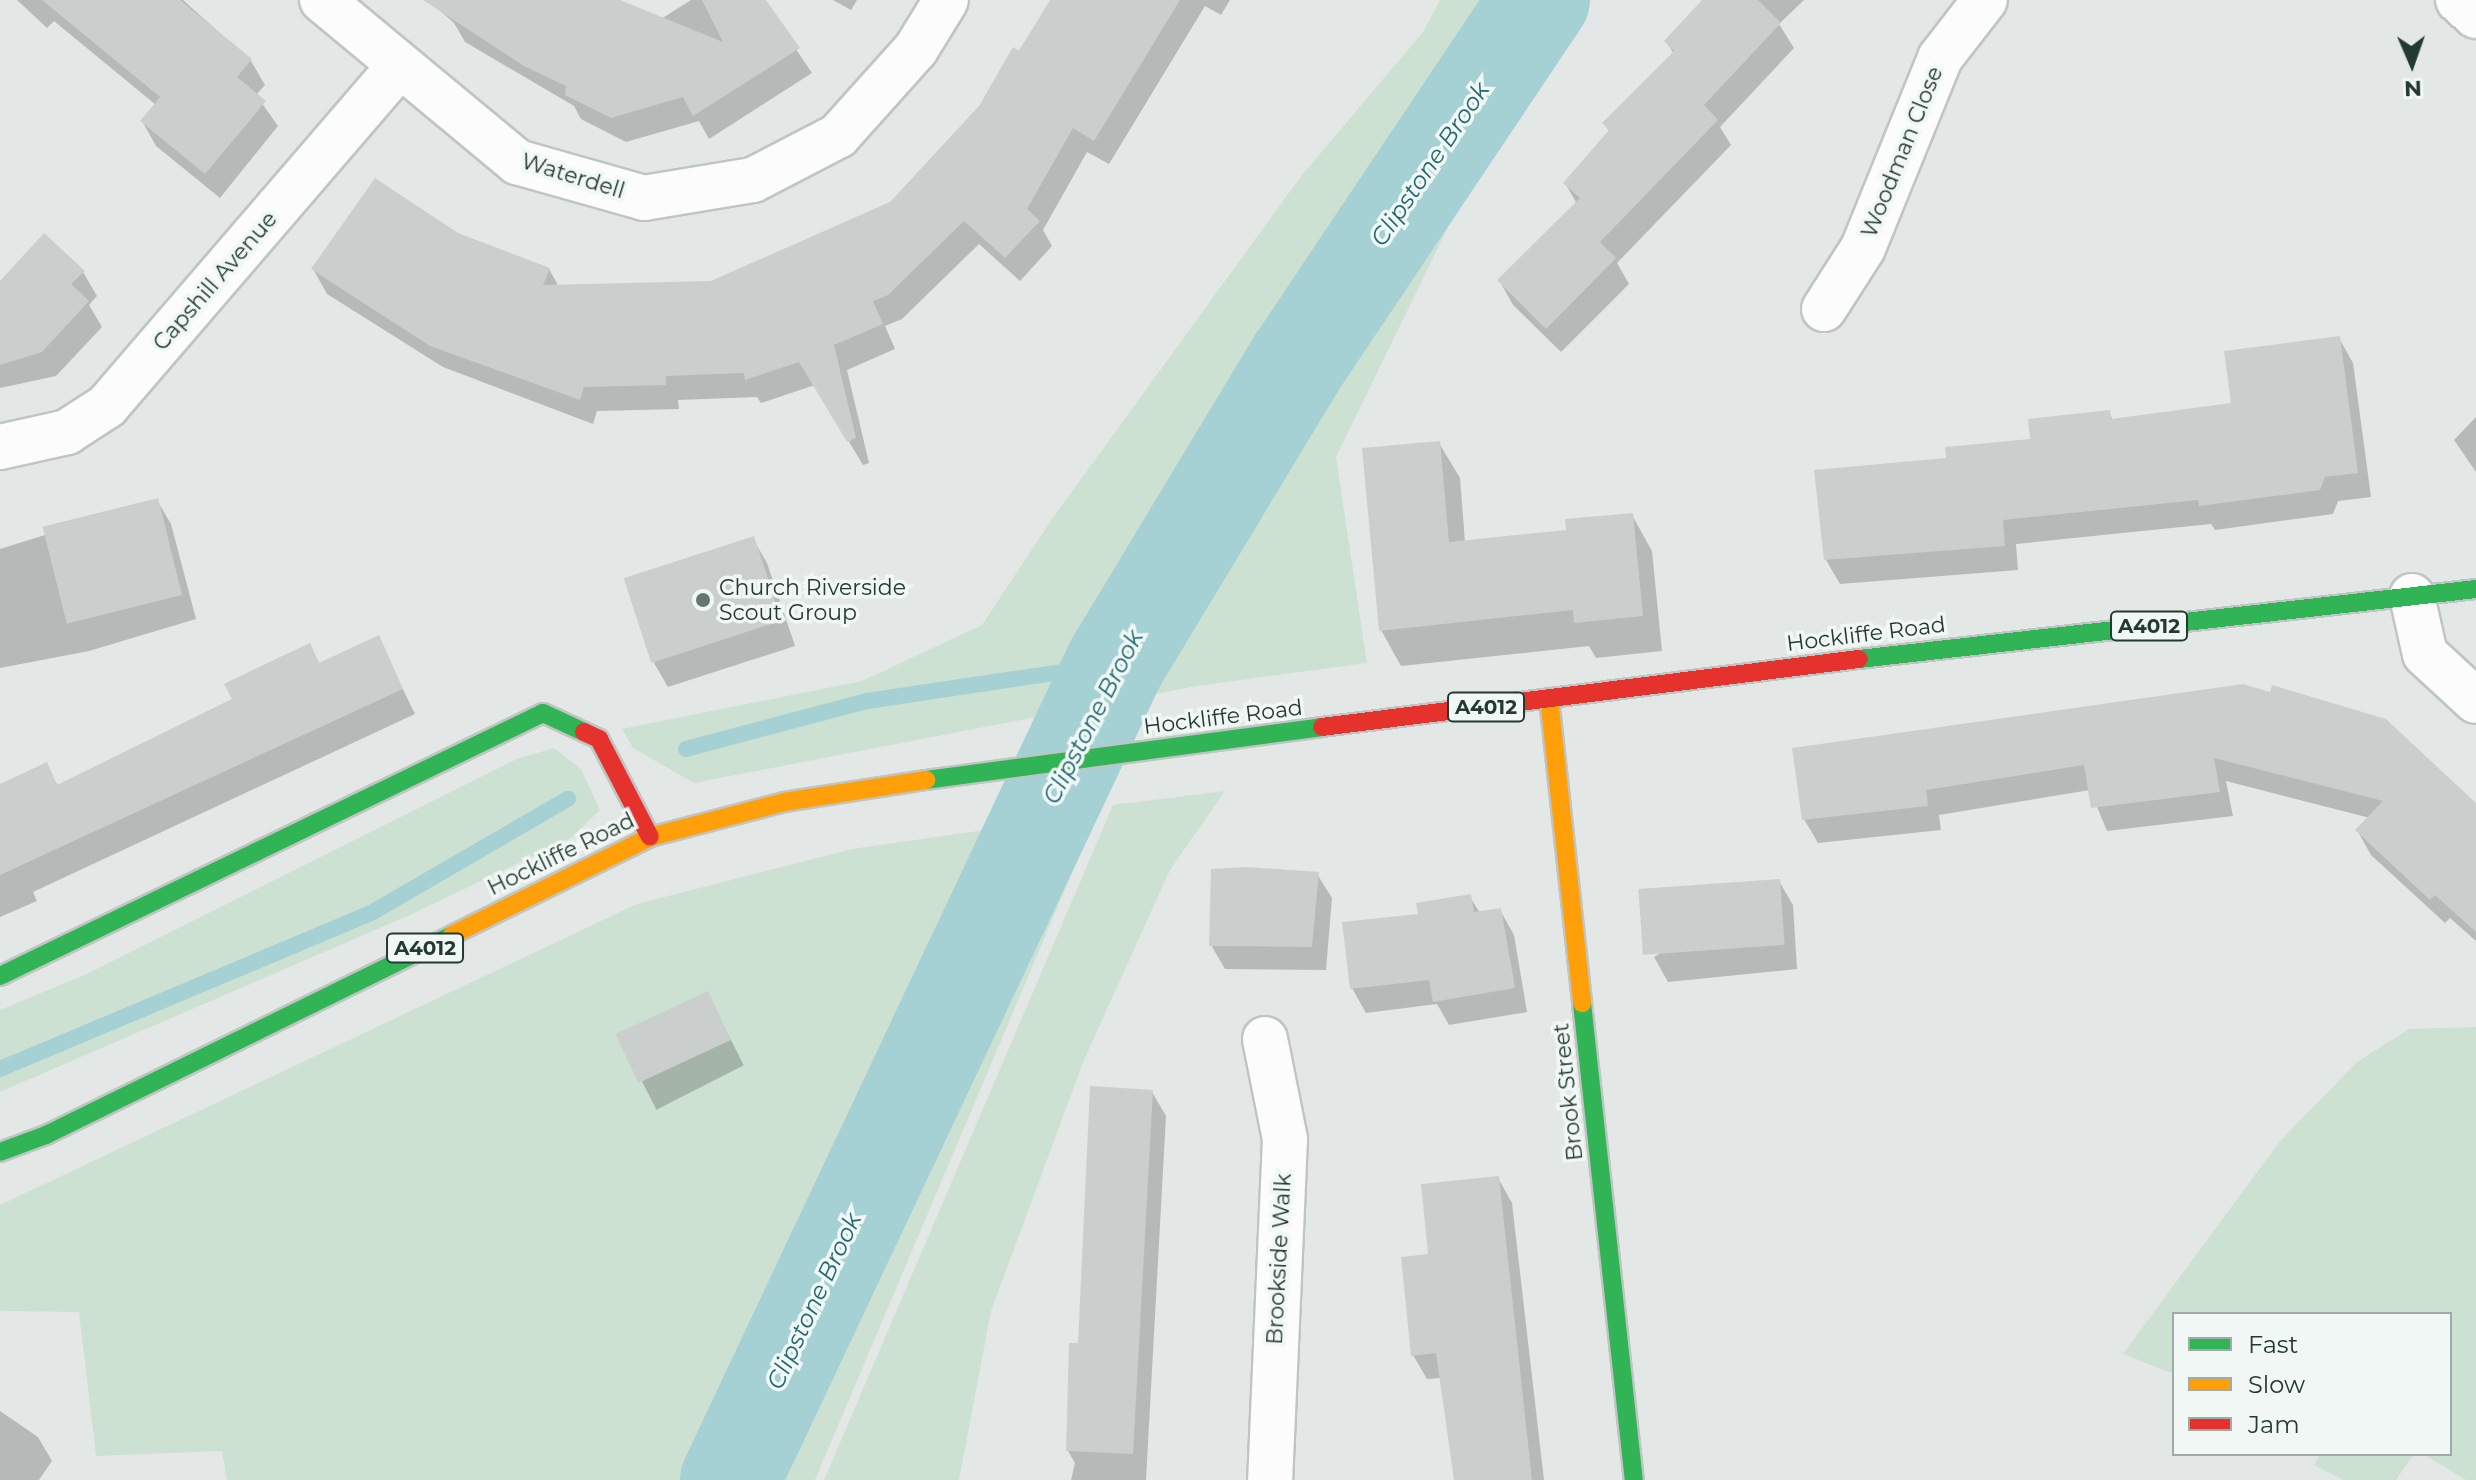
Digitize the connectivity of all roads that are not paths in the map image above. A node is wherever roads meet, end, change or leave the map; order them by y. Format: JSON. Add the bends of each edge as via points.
{"nodes":[{"id":1,"x":322,"y":0,"type":"edge"},
{"id":2,"x":946,"y":0,"type":"edge"},
{"id":3,"x":1985,"y":0,"type":"edge"},
{"id":4,"x":2458,"y":0,"type":"edge"},
{"id":5,"x":2476,"y":16,"type":"edge"},
{"id":6,"x":398,"y":68,"type":"junction"},
{"id":7,"x":1824,"y":309,"type":"dead end"},
{"id":8,"x":0,"y":447,"type":"edge"},
{"id":9,"x":2476,"y":589,"type":"edge"},
{"id":10,"x":2412,"y":596,"type":"junction"},
{"id":11,"x":1549,"y":698,"type":"junction"},
{"id":12,"x":2476,"y":701,"type":"edge"},
{"id":13,"x":650,"y":837,"type":"junction"},
{"id":14,"x":0,"y":976,"type":"edge"},
{"id":15,"x":1265,"y":1039,"type":"dead end"},
{"id":16,"x":0,"y":1152,"type":"edge"},
{"id":17,"x":1270,"y":1480,"type":"edge"},
{"id":18,"x":1634,"y":1480,"type":"edge"}],
"edges":[{"from":1,"to":6,"type":"street","name":"Waterdell"},
{"from":2,"to":6,"type":"street","name":"Waterdell","via":[[916,49],[838,136],[753,180],[644,198],[517,162]]},
{"from":3,"to":7,"type":"street","name":"Woodman Close","via":[[1940,58],[1863,248]]},
{"from":4,"to":5,"type":"street"},
{"from":6,"to":8,"type":"street","name":"Capshill Avenue","via":[[107,406],[67,432]]},
{"from":9,"to":10,"type":"main road","name":"Hockliffe Road","number":"A4012"},
{"from":10,"to":11,"type":"main road","name":"Hockliffe Road","number":"A4012"},
{"from":10,"to":12,"type":"street","via":[[2425,654]]},
{"from":11,"to":13,"type":"main road","name":"Hockliffe Road","number":"A4012","via":[[784,802]]},
{"from":11,"to":18,"type":"main road","name":"Brook Street"},
{"from":13,"to":14,"type":"main road","via":[[599,739],[543,713]]},
{"from":13,"to":16,"type":"main road","name":"Hockliffe Road","number":"A4012","via":[[46,1135]]},
{"from":15,"to":17,"type":"street","name":"Brookside Walk","via":[[1285,1139]]}]}
